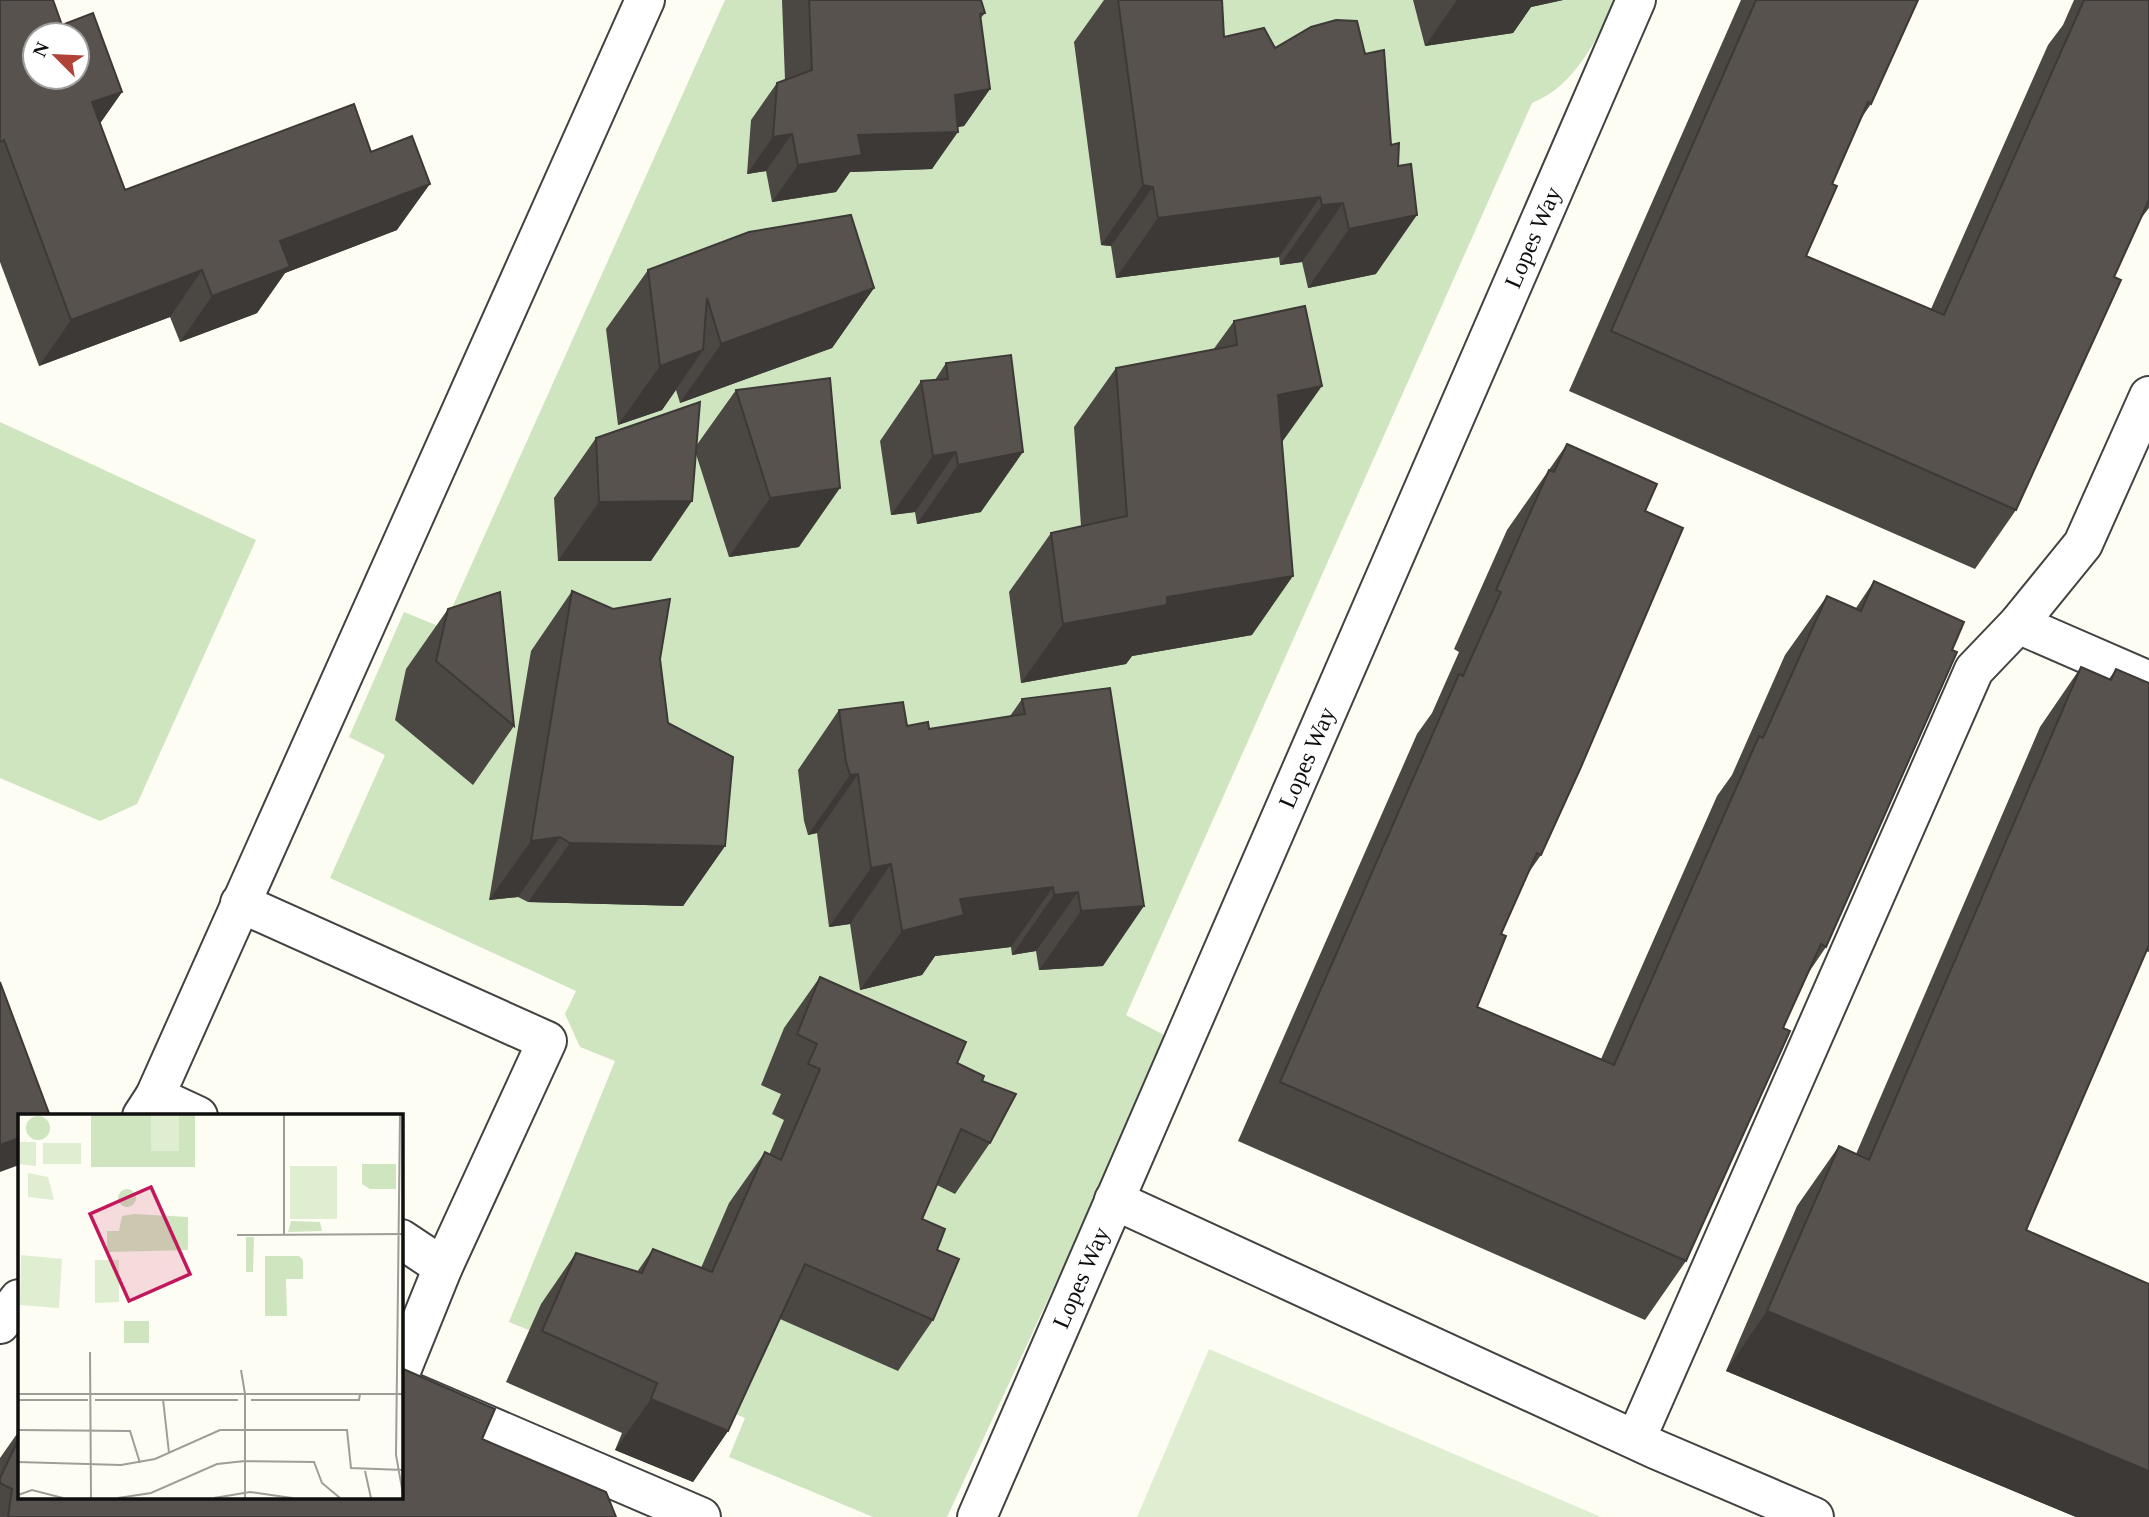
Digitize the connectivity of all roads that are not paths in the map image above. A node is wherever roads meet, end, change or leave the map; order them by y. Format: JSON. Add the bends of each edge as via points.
{"nodes":[{"id":1,"x":645,"y":0,"type":"edge"},
{"id":2,"x":1636,"y":0,"type":"edge"},
{"id":3,"x":2149,"y":396,"type":"edge"},
{"id":4,"x":2018,"y":624,"type":"junction"},
{"id":5,"x":2149,"y":681,"type":"edge"},
{"id":6,"x":240,"y":903,"type":"junction"},
{"id":7,"x":148,"y":1106,"type":"edge"},
{"id":8,"x":188,"y":1114,"type":"edge"},
{"id":9,"x":1114,"y":1200,"type":"junction"},
{"id":10,"x":402,"y":1240,"type":"edge"},
{"id":11,"x":443,"y":1267,"type":"junction"},
{"id":12,"x":18,"y":1300,"type":"edge"},
{"id":13,"x":0,"y":1324,"type":"edge"},
{"id":14,"x":402,"y":1369,"type":"edge"},
{"id":15,"x":402,"y":1388,"type":"edge"},
{"id":16,"x":1636,"y":1439,"type":"junction"},
{"id":17,"x":701,"y":1517,"type":"edge"},
{"id":18,"x":977,"y":1517,"type":"edge"},
{"id":19,"x":1814,"y":1517,"type":"edge"}],
"edges":[{"from":1,"to":6,"type":"street"},
{"from":2,"to":9,"type":"street","name":"Lopes Way"},
{"from":3,"to":4,"type":"street","via":[[2083,544]]},
{"from":4,"to":5,"type":"street"},
{"from":4,"to":16,"type":"street","via":[[1974,670]]},
{"from":6,"to":7,"type":"street"},
{"from":6,"to":11,"type":"street","via":[[547,1041]]},
{"from":7,"to":8,"type":"street"},
{"from":9,"to":16,"type":"street"},
{"from":9,"to":18,"type":"street","name":"Lopes Way"},
{"from":10,"to":11,"type":"street"},
{"from":11,"to":14,"type":"street"},
{"from":12,"to":13,"type":"street"},
{"from":15,"to":17,"type":"street"},
{"from":16,"to":19,"type":"street"}]}
